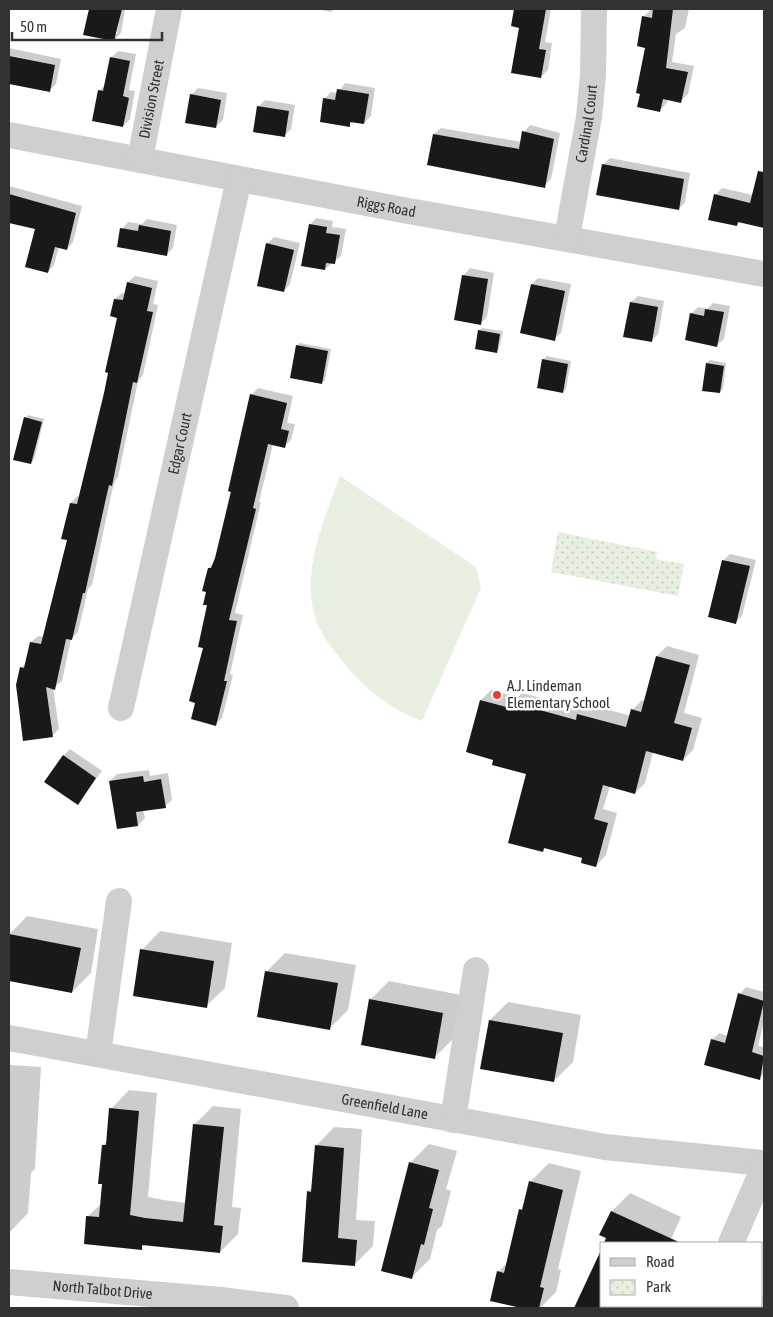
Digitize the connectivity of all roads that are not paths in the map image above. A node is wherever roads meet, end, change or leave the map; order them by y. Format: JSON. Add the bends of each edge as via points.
{"nodes":[{"id":1,"x":169,"y":9,"type":"edge"},
{"id":2,"x":594,"y":9,"type":"edge"},
{"id":3,"x":9,"y":135,"type":"edge"},
{"id":4,"x":140,"y":159,"type":"junction"},
{"id":5,"x":239,"y":179,"type":"junction"},
{"id":6,"x":567,"y":237,"type":"junction"},
{"id":7,"x":764,"y":274,"type":"edge"},
{"id":8,"x":121,"y":708,"type":"dead end"},
{"id":9,"x":119,"y":901,"type":"dead end"},
{"id":10,"x":476,"y":970,"type":"dead end"},
{"id":11,"x":9,"y":1038,"type":"edge"},
{"id":12,"x":98,"y":1054,"type":"junction"},
{"id":13,"x":452,"y":1120,"type":"junction"},
{"id":14,"x":764,"y":1165,"type":"edge"},
{"id":15,"x":731,"y":1242,"type":"edge"},
{"id":16,"x":9,"y":1282,"type":"edge"},
{"id":17,"x":286,"y":1308,"type":"edge"}],
"edges":[{"from":1,"to":4,"type":"street","name":"Division Street"},
{"from":2,"to":6,"type":"street","name":"Cardinal Court","via":[[589,117]]},
{"from":3,"to":4,"type":"street","name":"Riggs Road"},
{"from":4,"to":5,"type":"street","name":"Riggs Road"},
{"from":5,"to":6,"type":"street","name":"Riggs Road"},
{"from":5,"to":8,"type":"street","name":"Edgar Court"},
{"from":6,"to":7,"type":"street","name":"Riggs Road"},
{"from":9,"to":12,"type":"street"},
{"from":10,"to":13,"type":"street"},
{"from":11,"to":12,"type":"street","name":"Greenfield Lane"},
{"from":12,"to":13,"type":"street","name":"Greenfield Lane"},
{"from":13,"to":14,"type":"street","name":"Greenfield Lane","via":[[605,1147]]},
{"from":14,"to":15,"type":"street"},
{"from":16,"to":17,"type":"street","name":"North Talbot Drive"}]}
